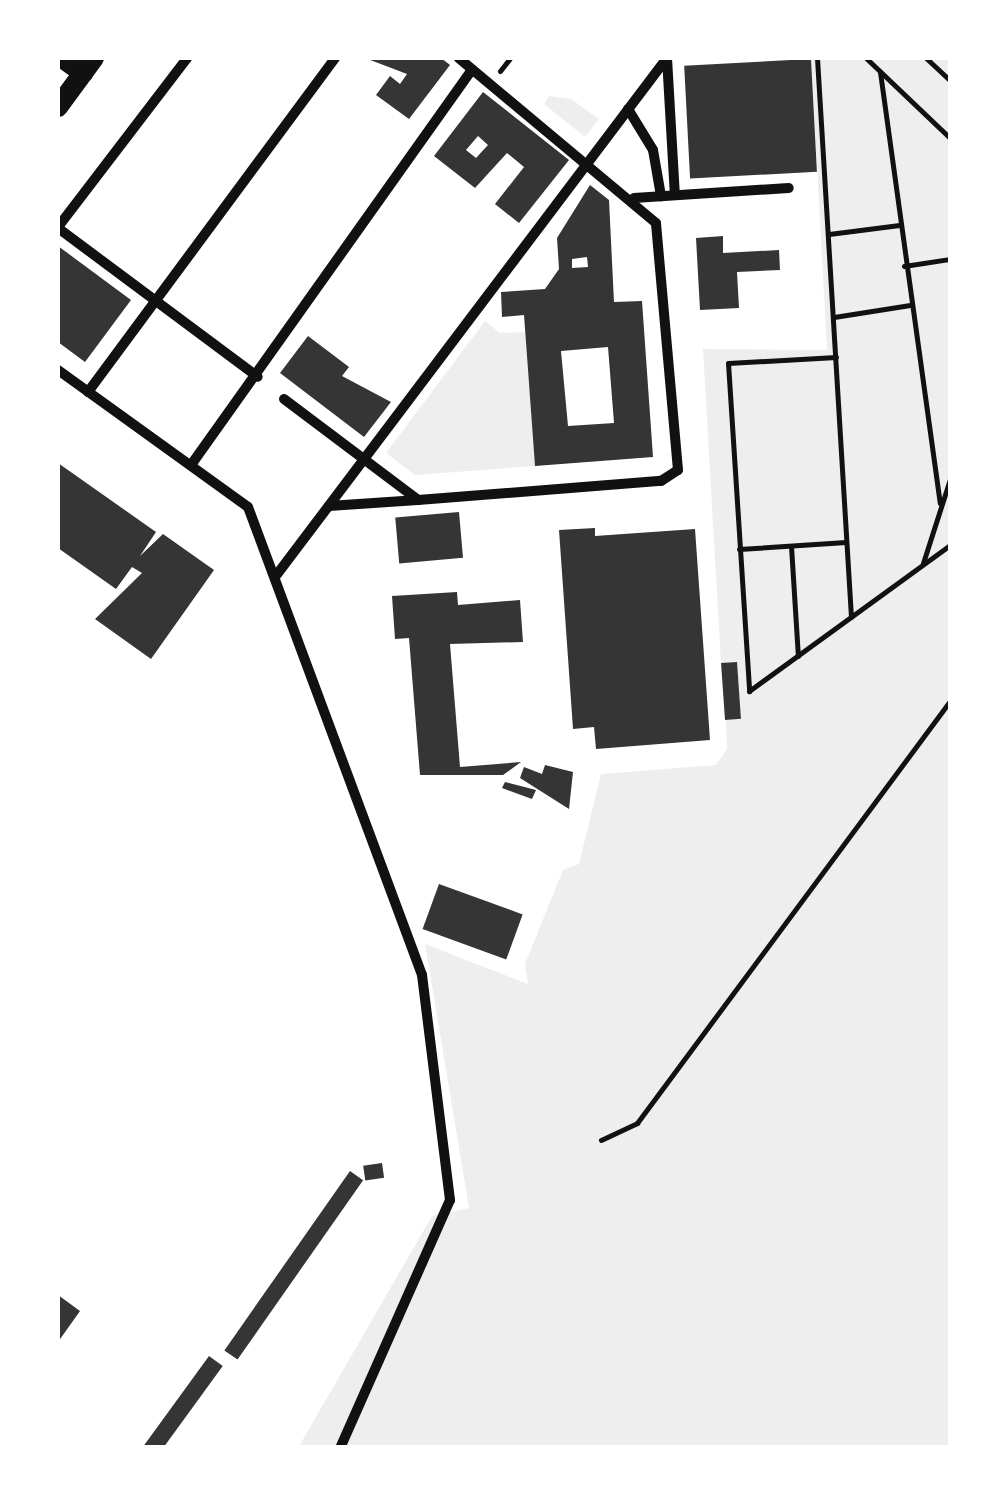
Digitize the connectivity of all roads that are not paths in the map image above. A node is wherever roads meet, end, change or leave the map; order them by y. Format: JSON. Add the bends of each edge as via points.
{"nodes":[{"id":1,"x":62,"y":58,"type":"edge"},
{"id":2,"x":187,"y":58,"type":"edge"},
{"id":3,"x":335,"y":58,"type":"edge"},
{"id":4,"x":459,"y":58,"type":"edge"},
{"id":5,"x":667,"y":58,"type":"edge"},
{"id":6,"x":89,"y":65,"type":"edge"},
{"id":7,"x":467,"y":76,"type":"junction"},
{"id":8,"x":58,"y":108,"type":"edge"},
{"id":9,"x":628,"y":109,"type":"junction"},
{"id":10,"x":589,"y":161,"type":"junction"},
{"id":11,"x":788,"y":188,"type":"dead end"},
{"id":12,"x":661,"y":196,"type":"junction"},
{"id":13,"x":675,"y":196,"type":"junction"},
{"id":14,"x":634,"y":198,"type":"junction"},
{"id":15,"x":58,"y":228,"type":"edge"},
{"id":16,"x":155,"y":301,"type":"junction"},
{"id":17,"x":58,"y":370,"type":"edge"},
{"id":18,"x":258,"y":377,"type":"junction"},
{"id":19,"x":88,"y":392,"type":"junction"},
{"id":20,"x":284,"y":398,"type":"dead end"},
{"id":21,"x":364,"y":459,"type":"junction"},
{"id":22,"x":191,"y":465,"type":"junction"},
{"id":23,"x":418,"y":500,"type":"junction"},
{"id":24,"x":329,"y":506,"type":"junction"},
{"id":25,"x":277,"y":582,"type":"junction"},
{"id":26,"x":340,"y":1448,"type":"edge"}],
"edges":[{"from":1,"to":6,"type":"main road"},
{"from":2,"to":15,"type":"street"},
{"from":3,"to":16,"type":"street"},
{"from":4,"to":7,"type":"street"},
{"from":5,"to":9,"type":"street"},
{"from":5,"to":13,"type":"street"},
{"from":6,"to":8,"type":"main road"},
{"from":7,"to":10,"type":"street","via":[[493,81]]},
{"from":7,"to":18,"type":"street"},
{"from":9,"to":10,"type":"street"},
{"from":9,"to":12,"type":"street","via":[[652,150]]},
{"from":10,"to":14,"type":"street"},
{"from":10,"to":21,"type":"street"},
{"from":11,"to":13,"type":"street"},
{"from":12,"to":13,"type":"street"},
{"from":12,"to":14,"type":"street"},
{"from":14,"to":23,"type":"street","via":[[664,246],[675,474]]},
{"from":15,"to":16,"type":"street"},
{"from":16,"to":18,"type":"street"},
{"from":16,"to":19,"type":"street"},
{"from":17,"to":19,"type":"street"},
{"from":18,"to":22,"type":"street"},
{"from":19,"to":22,"type":"street"},
{"from":20,"to":21,"type":"street"},
{"from":21,"to":23,"type":"street"},
{"from":21,"to":24,"type":"street"},
{"from":22,"to":25,"type":"street","via":[[248,507]]},
{"from":23,"to":24,"type":"street"},
{"from":24,"to":25,"type":"street"},
{"from":25,"to":26,"type":"street","via":[[422,976],[450,1200]]}]}
